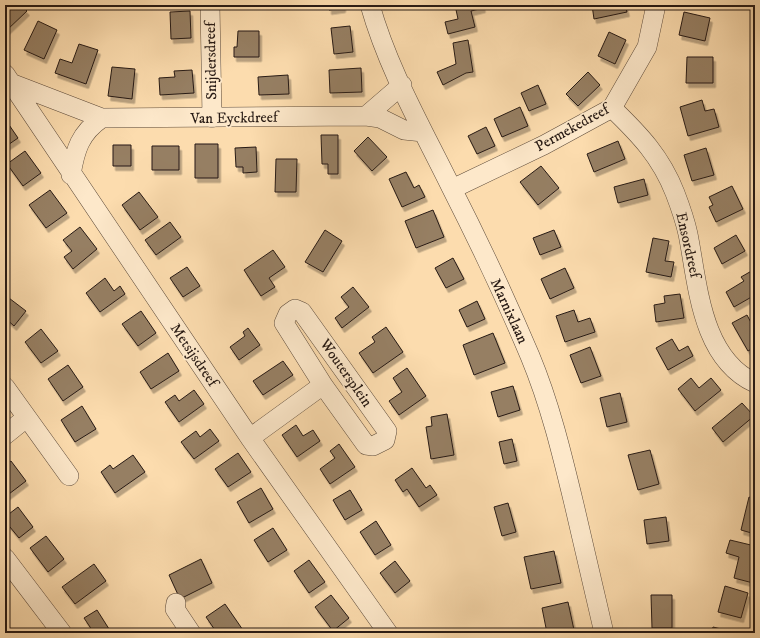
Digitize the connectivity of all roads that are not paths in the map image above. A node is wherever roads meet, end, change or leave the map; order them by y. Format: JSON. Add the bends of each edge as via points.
{"nodes":[{"id":1,"x":210,"y":5,"type":"edge"},
{"id":2,"x":370,"y":5,"type":"edge"},
{"id":3,"x":656,"y":5,"type":"edge"},
{"id":4,"x":8,"y":78,"type":"edge"},
{"id":5,"x":402,"y":85,"type":"junction"},
{"id":6,"x":612,"y":108,"type":"junction"},
{"id":7,"x":366,"y":116,"type":"junction"},
{"id":8,"x":102,"y":118,"type":"junction"},
{"id":9,"x":212,"y":118,"type":"junction"},
{"id":10,"x":423,"y":132,"type":"junction"},
{"id":11,"x":71,"y":175,"type":"junction"},
{"id":12,"x":452,"y":188,"type":"junction"},
{"id":13,"x":755,"y":383,"type":"edge"},
{"id":14,"x":323,"y":385,"type":"junction"},
{"id":15,"x":5,"y":388,"type":"edge"},
{"id":16,"x":26,"y":418,"type":"junction"},
{"id":17,"x":5,"y":435,"type":"edge"},
{"id":18,"x":250,"y":438,"type":"junction"},
{"id":19,"x":69,"y":476,"type":"dead end"},
{"id":20,"x":5,"y":558,"type":"edge"},
{"id":21,"x":176,"y":603,"type":"dead end"},
{"id":22,"x":62,"y":633,"type":"edge"},
{"id":23,"x":191,"y":633,"type":"edge"},
{"id":24,"x":388,"y":633,"type":"edge"},
{"id":25,"x":604,"y":633,"type":"edge"}],
"edges":[{"from":1,"to":9,"type":"street","name":"Snijdersdreef"},
{"from":2,"to":5,"type":"street","name":"Marnixlaan","via":[[378,34]]},
{"from":3,"to":6,"type":"street","name":"Permekedreef","via":[[647,47]]},
{"from":4,"to":8,"type":"street","name":"Van Eyckdreef"},
{"from":4,"to":11,"type":"street","name":"Metsijsdreef"},
{"from":5,"to":7,"type":"street"},
{"from":5,"to":10,"type":"street","name":"Marnixlaan"},
{"from":6,"to":12,"type":"street","name":"Permekedreef"},
{"from":6,"to":13,"type":"street","name":"Ensordreef","via":[[661,161],[688,232],[702,313],[722,353],[742,377]]},
{"from":7,"to":9,"type":"street","name":"Van Eyckdreef"},
{"from":7,"to":10,"type":"street","name":"Van Eyckdreef","via":[[380,118],[404,130]]},
{"from":8,"to":9,"type":"street","name":"Van Eyckdreef"},
{"from":8,"to":11,"type":"street","via":[[81,137]]},
{"from":10,"to":12,"type":"street","name":"Marnixlaan"},
{"from":11,"to":18,"type":"street","name":"Metsijsdreef"},
{"from":12,"to":25,"type":"street","name":"Marnixlaan","via":[[547,398],[562,451]]},
{"from":14,"to":14,"type":"street","name":"Woutersplein","via":[[366,446],[373,446],[385,440],[387,432],[302,312],[295,309],[288,314],[284,323]]},
{"from":14,"to":18,"type":"street","name":"Woutersplein"},
{"from":15,"to":16,"type":"street"},
{"from":16,"to":17,"type":"street"},
{"from":16,"to":19,"type":"street"},
{"from":18,"to":24,"type":"street","name":"Metsijsdreef"},
{"from":20,"to":22,"type":"street"},
{"from":21,"to":23,"type":"street","via":[[175,609]]}]}
